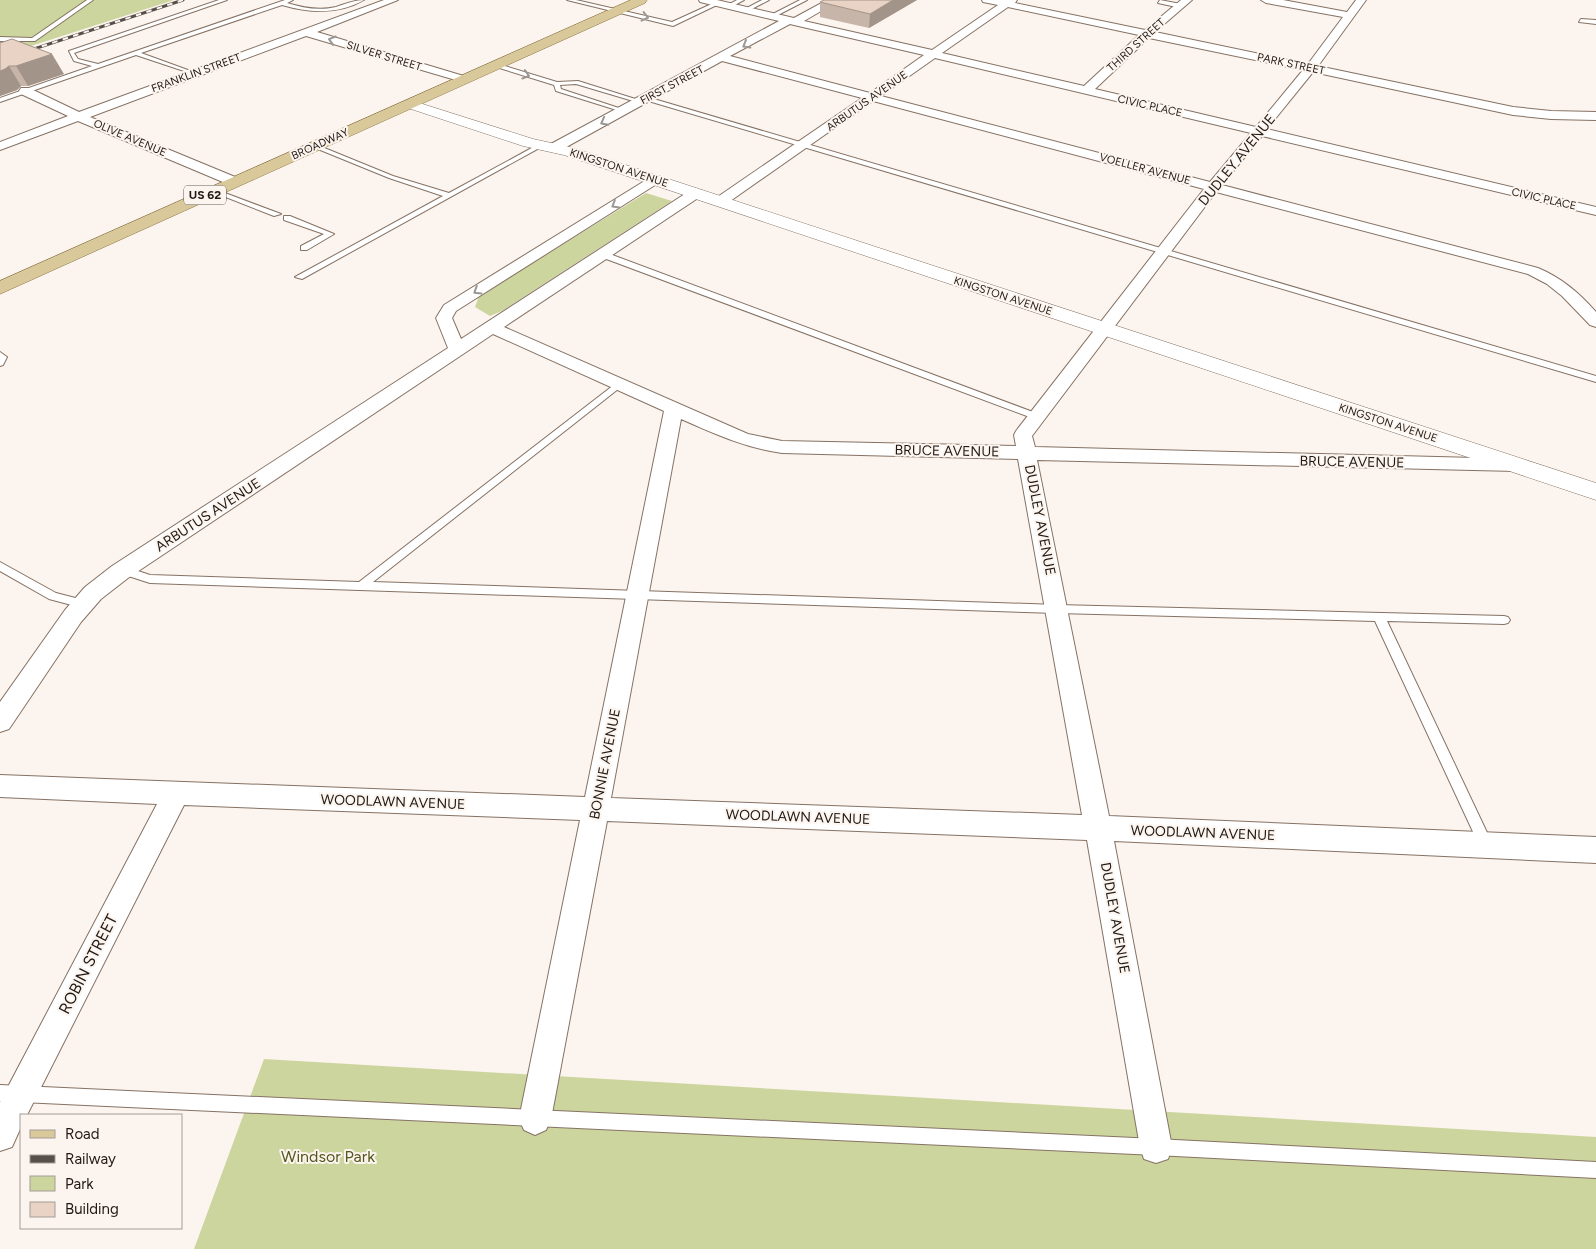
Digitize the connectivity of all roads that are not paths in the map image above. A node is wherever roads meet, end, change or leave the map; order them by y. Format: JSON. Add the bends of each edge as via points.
{"nodes":[{"id":1,"x":90,"y":0,"type":"edge"},
{"id":2,"x":224,"y":0,"type":"edge"},
{"id":3,"x":290,"y":0,"type":"edge"},
{"id":4,"x":360,"y":0,"type":"edge"},
{"id":5,"x":393,"y":0,"type":"edge"},
{"id":6,"x":570,"y":0,"type":"edge"},
{"id":7,"x":641,"y":0,"type":"edge"},
{"id":8,"x":704,"y":0,"type":"edge"},
{"id":9,"x":741,"y":0,"type":"edge"},
{"id":10,"x":766,"y":0,"type":"edge"},
{"id":11,"x":804,"y":0,"type":"edge"},
{"id":12,"x":835,"y":0,"type":"edge"},
{"id":13,"x":987,"y":0,"type":"edge"},
{"id":14,"x":1266,"y":0,"type":"edge"},
{"id":15,"x":1361,"y":0,"type":"edge"},
{"id":16,"x":1009,"y":2,"type":"edge"},
{"id":17,"x":1160,"y":2,"type":"dead end"},
{"id":18,"x":282,"y":3,"type":"junction"},
{"id":19,"x":718,"y":3,"type":"junction"},
{"id":20,"x":1184,"y":3,"type":"edge"},
{"id":21,"x":729,"y":6,"type":"junction"},
{"id":22,"x":338,"y":8,"type":"junction"},
{"id":23,"x":618,"y":10,"type":"junction"},
{"id":24,"x":746,"y":10,"type":"junction"},
{"id":25,"x":356,"y":13,"type":"junction"},
{"id":26,"x":1348,"y":15,"type":"junction"},
{"id":27,"x":772,"y":16,"type":"junction"},
{"id":28,"x":792,"y":21,"type":"junction"},
{"id":29,"x":1581,"y":21,"type":"dead end"},
{"id":30,"x":1596,"y":22,"type":"edge"},
{"id":31,"x":305,"y":32,"type":"junction"},
{"id":32,"x":1147,"y":34,"type":"junction"},
{"id":33,"x":0,"y":39,"type":"edge"},
{"id":34,"x":33,"y":40,"type":"junction"},
{"id":35,"x":22,"y":47,"type":"edge"},
{"id":36,"x":136,"y":53,"type":"junction"},
{"id":37,"x":932,"y":54,"type":"junction"},
{"id":38,"x":722,"y":58,"type":"junction"},
{"id":39,"x":494,"y":65,"type":"junction"},
{"id":40,"x":97,"y":66,"type":"junction"},
{"id":41,"x":1310,"y":68,"type":"junction"},
{"id":42,"x":194,"y":74,"type":"junction"},
{"id":43,"x":463,"y":79,"type":"junction"},
{"id":44,"x":557,"y":84,"type":"junction"},
{"id":45,"x":25,"y":91,"type":"junction"},
{"id":46,"x":1086,"y":91,"type":"junction"},
{"id":47,"x":871,"y":98,"type":"junction"},
{"id":48,"x":0,"y":100,"type":"edge"},
{"id":49,"x":645,"y":100,"type":"junction"},
{"id":50,"x":410,"y":104,"type":"junction"},
{"id":51,"x":625,"y":111,"type":"junction"},
{"id":52,"x":79,"y":116,"type":"junction"},
{"id":53,"x":1596,"y":116,"type":"edge"},
{"id":54,"x":1259,"y":132,"type":"junction"},
{"id":55,"x":802,"y":145,"type":"junction"},
{"id":56,"x":0,"y":146,"type":"edge"},
{"id":57,"x":315,"y":146,"type":"junction"},
{"id":58,"x":547,"y":147,"type":"junction"},
{"id":59,"x":656,"y":180,"type":"junction"},
{"id":60,"x":235,"y":182,"type":"junction"},
{"id":61,"x":1213,"y":187,"type":"junction"},
{"id":62,"x":215,"y":191,"type":"junction"},
{"id":63,"x":696,"y":193,"type":"junction"},
{"id":64,"x":450,"y":196,"type":"junction"},
{"id":65,"x":721,"y":201,"type":"junction"},
{"id":66,"x":1596,"y":211,"type":"edge"},
{"id":67,"x":277,"y":214,"type":"dead end"},
{"id":68,"x":287,"y":218,"type":"dead end"},
{"id":69,"x":304,"y":248,"type":"dead end"},
{"id":70,"x":1164,"y":252,"type":"junction"},
{"id":71,"x":604,"y":255,"type":"junction"},
{"id":72,"x":299,"y":277,"type":"dead end"},
{"id":73,"x":0,"y":288,"type":"edge"},
{"id":74,"x":1596,"y":322,"type":"edge"},
{"id":75,"x":492,"y":328,"type":"junction"},
{"id":76,"x":1106,"y":330,"type":"junction"},
{"id":77,"x":458,"y":350,"type":"junction"},
{"id":78,"x":0,"y":355,"type":"edge"},
{"id":79,"x":0,"y":363,"type":"edge"},
{"id":80,"x":1596,"y":379,"type":"edge"},
{"id":81,"x":619,"y":384,"type":"junction"},
{"id":82,"x":674,"y":408,"type":"junction"},
{"id":83,"x":1038,"y":417,"type":"junction"},
{"id":84,"x":1028,"y":453,"type":"junction"},
{"id":85,"x":1516,"y":465,"type":"junction"},
{"id":86,"x":1596,"y":492,"type":"edge"},
{"id":87,"x":0,"y":566,"type":"edge"},
{"id":88,"x":123,"y":570,"type":"junction"},
{"id":89,"x":360,"y":586,"type":"junction"},
{"id":90,"x":638,"y":596,"type":"junction"},
{"id":91,"x":84,"y":604,"type":"junction"},
{"id":92,"x":1057,"y":609,"type":"junction"},
{"id":93,"x":1379,"y":617,"type":"junction"},
{"id":94,"x":1504,"y":620,"type":"dead end"},
{"id":95,"x":0,"y":722,"type":"edge"},
{"id":96,"x":0,"y":786,"type":"edge"},
{"id":97,"x":176,"y":794,"type":"junction"},
{"id":98,"x":597,"y":809,"type":"junction"},
{"id":99,"x":1098,"y":828,"type":"junction"},
{"id":100,"x":1486,"y":845,"type":"junction"},
{"id":101,"x":1596,"y":850,"type":"edge"},
{"id":102,"x":11,"y":1093,"type":"edge"},
{"id":103,"x":535,"y":1119,"type":"junction"},
{"id":104,"x":0,"y":1135,"type":"edge"},
{"id":105,"x":1156,"y":1147,"type":"junction"},
{"id":106,"x":1596,"y":1170,"type":"edge"}],
"edges":[{"from":1,"to":34,"type":"lane"},
{"from":2,"to":40,"type":"lane","via":[[71,52],[76,60]]},
{"from":3,"to":18,"type":"lane"},
{"from":4,"to":22,"type":"lane"},
{"from":5,"to":25,"type":"street","name":"FRANKLIN STREET"},
{"from":6,"to":23,"type":"lane"},
{"from":7,"to":23,"type":"main road","name":"BROADWAY","number":"US 62"},
{"from":8,"to":19,"type":"street","name":"CIVIC PLACE"},
{"from":9,"to":21,"type":"lane"},
{"from":10,"to":24,"type":"lane"},
{"from":11,"to":27,"type":"lane"},
{"from":12,"to":28,"type":"street","name":"FIRST STREET"},
{"from":13,"to":16,"type":"street","name":"PARK STREET"},
{"from":14,"to":26,"type":"street"},
{"from":15,"to":26,"type":"street","name":"DUDLEY AVENUE"},
{"from":16,"to":32,"type":"street","name":"PARK STREET"},
{"from":16,"to":37,"type":"street","name":"ARBUTUS AVENUE"},
{"from":17,"to":20,"type":"lane"},
{"from":18,"to":22,"type":"lane","via":[[311,12]]},
{"from":18,"to":36,"type":"lane"},
{"from":19,"to":21,"type":"street","name":"CIVIC PLACE"},
{"from":23,"to":19,"type":"lane","one_way":true,"via":[[673,24]]},
{"from":20,"to":32,"type":"street","name":"THIRD STREET"},
{"from":21,"to":24,"type":"street","name":"CIVIC PLACE"},
{"from":22,"to":25,"type":"lane"},
{"from":23,"to":39,"type":"main road","name":"BROADWAY","number":"US 62"},
{"from":24,"to":27,"type":"street","name":"CIVIC PLACE"},
{"from":25,"to":31,"type":"street","name":"FRANKLIN STREET"},
{"from":26,"to":41,"type":"street","name":"DUDLEY AVENUE"},
{"from":27,"to":28,"type":"street","name":"CIVIC PLACE"},
{"from":28,"to":37,"type":"street","name":"CIVIC PLACE"},
{"from":28,"to":38,"type":"street","name":"FIRST STREET","one_way":true},
{"from":29,"to":30,"type":"lane"},
{"from":31,"to":42,"type":"street","name":"FRANKLIN STREET"},
{"from":43,"to":31,"type":"street","name":"SILVER STREET","one_way":true},
{"from":32,"to":41,"type":"street","name":"PARK STREET"},
{"from":32,"to":46,"type":"street","name":"THIRD STREET"},
{"from":33,"to":34,"type":"lane"},
{"from":34,"to":35,"type":"lane"},
{"from":36,"to":40,"type":"lane"},
{"from":36,"to":42,"type":"lane"},
{"from":37,"to":46,"type":"street","name":"CIVIC PLACE"},
{"from":37,"to":47,"type":"street","name":"ARBUTUS AVENUE"},
{"from":38,"to":47,"type":"street","name":"VOELLER AVENUE"},
{"from":38,"to":49,"type":"street","name":"FIRST STREET"},
{"from":39,"to":43,"type":"main road","name":"BROADWAY","number":"US 62"},
{"from":39,"to":44,"type":"lane","one_way":true},
{"from":40,"to":45,"type":"lane"},
{"from":41,"to":53,"type":"street","name":"PARK STREET","via":[[1513,111]]},
{"from":41,"to":54,"type":"street","name":"DUDLEY AVENUE"},
{"from":42,"to":52,"type":"street","name":"FRANKLIN STREET"},
{"from":43,"to":50,"type":"main road","name":"BROADWAY","number":"US 62"},
{"from":44,"to":49,"type":"lane","via":[[576,82]]},
{"from":44,"to":51,"type":"lane","via":[[558,90]]},
{"from":45,"to":48,"type":"lane"},
{"from":45,"to":52,"type":"street","name":"OLIVE AVENUE"},
{"from":46,"to":54,"type":"street","name":"CIVIC PLACE"},
{"from":47,"to":55,"type":"street","name":"ARBUTUS AVENUE"},
{"from":47,"to":61,"type":"street","name":"VOELLER AVENUE"},
{"from":49,"to":51,"type":"street","name":"FIRST STREET"},
{"from":49,"to":55,"type":"lane"},
{"from":50,"to":57,"type":"main road","name":"BROADWAY","number":"US 62"},
{"from":50,"to":58,"type":"street","name":"KINGSTON AVENUE"},
{"from":51,"to":58,"type":"street","name":"FIRST STREET","one_way":true},
{"from":52,"to":56,"type":"street","name":"FRANKLIN STREET"},
{"from":52,"to":60,"type":"street","name":"OLIVE AVENUE"},
{"from":54,"to":61,"type":"street","name":"DUDLEY AVENUE"},
{"from":54,"to":66,"type":"street","name":"CIVIC PLACE"},
{"from":55,"to":65,"type":"street","name":"ARBUTUS AVENUE"},
{"from":55,"to":70,"type":"lane"},
{"from":57,"to":60,"type":"main road","name":"BROADWAY","number":"US 62"},
{"from":57,"to":64,"type":"lane"},
{"from":58,"to":59,"type":"street","name":"KINGSTON AVENUE"},
{"from":58,"to":64,"type":"lane"},
{"from":59,"to":63,"type":"street","name":"KINGSTON AVENUE"},
{"from":59,"to":77,"type":"street","one_way":true,"via":[[450,308],[444,318]]},
{"from":60,"to":62,"type":"main road","name":"BROADWAY","number":"US 62"},
{"from":61,"to":70,"type":"street","name":"DUDLEY AVENUE"},
{"from":61,"to":74,"type":"street","name":"VOELLER AVENUE","via":[[1533,271],[1564,287]]},
{"from":62,"to":67,"type":"lane"},
{"from":62,"to":73,"type":"main road","name":"BROADWAY","number":"US 62"},
{"from":63,"to":65,"type":"street","name":"KINGSTON AVENUE"},
{"from":63,"to":71,"type":"street","name":"ARBUTUS AVENUE"},
{"from":64,"to":72,"type":"lane"},
{"from":65,"to":76,"type":"street","name":"KINGSTON AVENUE"},
{"from":68,"to":69,"type":"lane","via":[[330,234]]},
{"from":70,"to":76,"type":"street","name":"DUDLEY AVENUE"},
{"from":70,"to":80,"type":"lane"},
{"from":71,"to":75,"type":"street","name":"ARBUTUS AVENUE"},
{"from":71,"to":83,"type":"lane"},
{"from":75,"to":77,"type":"street","name":"ARBUTUS AVENUE"},
{"from":75,"to":81,"type":"street","name":"BRUCE AVENUE"},
{"from":76,"to":83,"type":"street","name":"DUDLEY AVENUE"},
{"from":76,"to":85,"type":"street","name":"KINGSTON AVENUE"},
{"from":77,"to":88,"type":"street","name":"ARBUTUS AVENUE"},
{"from":78,"to":79,"type":"lane","via":[[3,357]]},
{"from":81,"to":82,"type":"street","name":"BRUCE AVENUE"},
{"from":81,"to":89,"type":"lane"},
{"from":82,"to":84,"type":"street","name":"BRUCE AVENUE","via":[[747,440],[782,447]]},
{"from":82,"to":90,"type":"street","name":"BONNIE AVENUE"},
{"from":83,"to":84,"type":"street","name":"DUDLEY AVENUE","via":[[1024,435]]},
{"from":84,"to":85,"type":"street","name":"BRUCE AVENUE"},
{"from":84,"to":92,"type":"street","name":"DUDLEY AVENUE"},
{"from":85,"to":86,"type":"street","name":"KINGSTON AVENUE"},
{"from":87,"to":91,"type":"lane","via":[[53,596]]},
{"from":88,"to":89,"type":"lane","via":[[150,579]]},
{"from":88,"to":91,"type":"street","name":"ARBUTUS AVENUE","via":[[93,592]]},
{"from":89,"to":90,"type":"lane"},
{"from":90,"to":92,"type":"lane"},
{"from":90,"to":98,"type":"street","name":"BONNIE AVENUE"},
{"from":91,"to":95,"type":"street","name":"ARBUTUS AVENUE"},
{"from":92,"to":93,"type":"lane"},
{"from":92,"to":99,"type":"street","name":"DUDLEY AVENUE"},
{"from":93,"to":94,"type":"lane"},
{"from":93,"to":100,"type":"lane"},
{"from":96,"to":97,"type":"street","name":"WOODLAWN AVENUE"},
{"from":97,"to":98,"type":"street","name":"WOODLAWN AVENUE"},
{"from":97,"to":102,"type":"street","name":"ROBIN STREET"},
{"from":98,"to":99,"type":"street","name":"WOODLAWN AVENUE"},
{"from":98,"to":103,"type":"street","name":"BONNIE AVENUE"},
{"from":99,"to":100,"type":"street","name":"WOODLAWN AVENUE"},
{"from":99,"to":105,"type":"street","name":"DUDLEY AVENUE"},
{"from":100,"to":101,"type":"street","name":"WOODLAWN AVENUE"},
{"from":102,"to":103,"type":"lane"},
{"from":102,"to":104,"type":"street","name":"ROBIN STREET"},
{"from":103,"to":105,"type":"lane"},
{"from":105,"to":106,"type":"lane"}]}
